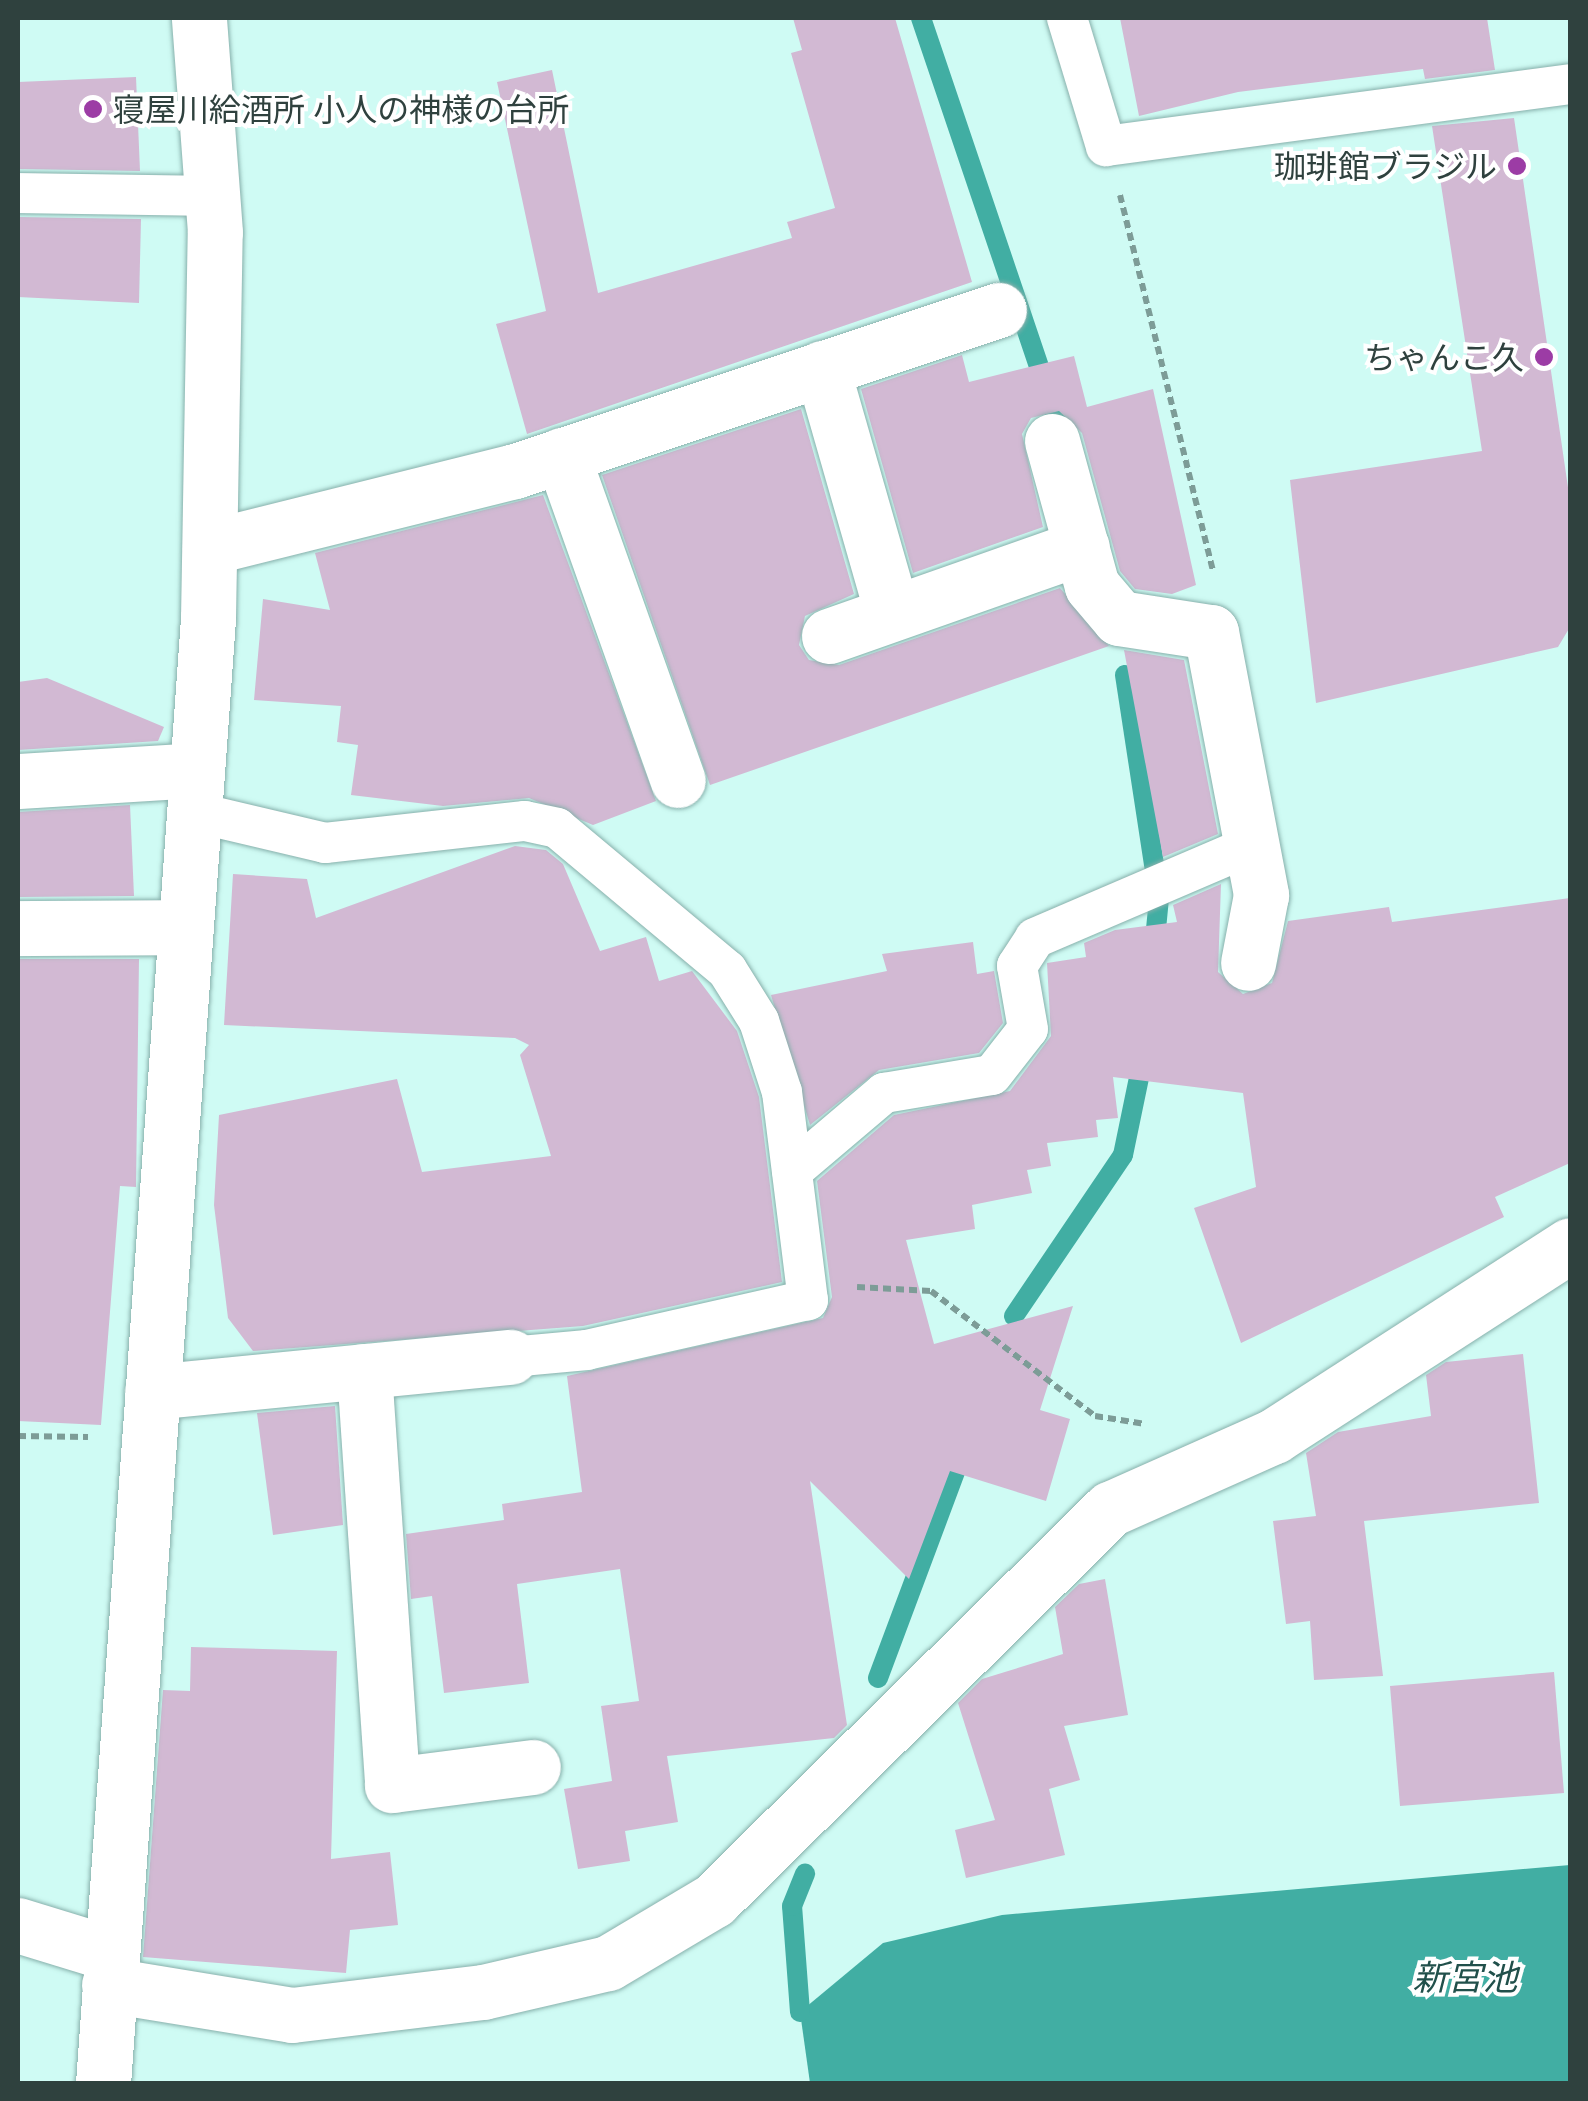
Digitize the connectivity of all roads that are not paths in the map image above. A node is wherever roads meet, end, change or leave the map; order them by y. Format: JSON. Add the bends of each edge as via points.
{"nodes":[{"id":1,"x":199,"y":18,"type":"edge"},
{"id":2,"x":1067,"y":18,"type":"edge"},
{"id":3,"x":1570,"y":84,"type":"edge"},
{"id":4,"x":18,"y":193,"type":"edge"},
{"id":5,"x":212,"y":196,"type":"junction"},
{"id":6,"x":999,"y":310,"type":"dead end"},
{"id":7,"x":822,"y":368,"type":"junction"},
{"id":8,"x":1052,"y":441,"type":"dead end"},
{"id":9,"x":562,"y":455,"type":"junction"},
{"id":10,"x":210,"y":547,"type":"junction"},
{"id":11,"x":1082,"y":547,"type":"junction"},
{"id":12,"x":892,"y":612,"type":"junction"},
{"id":13,"x":829,"y":636,"type":"dead end"},
{"id":14,"x":678,"y":780,"type":"dead end"},
{"id":15,"x":18,"y":781,"type":"edge"},
{"id":16,"x":196,"y":791,"type":"junction"},
{"id":17,"x":1252,"y":845,"type":"junction"},
{"id":18,"x":186,"y":926,"type":"junction"},
{"id":19,"x":18,"y":928,"type":"edge"},
{"id":20,"x":1248,"y":963,"type":"dead end"},
{"id":21,"x":792,"y":1171,"type":"junction"},
{"id":22,"x":1570,"y":1244,"type":"edge"},
{"id":23,"x":510,"y":1356,"type":"joint"},
{"id":24,"x":364,"y":1371,"type":"junction"},
{"id":25,"x":152,"y":1392,"type":"junction"},
{"id":26,"x":533,"y":1767,"type":"dead end"},
{"id":27,"x":18,"y":1925,"type":"edge"},
{"id":28,"x":109,"y":1969,"type":"junction"},
{"id":29,"x":103,"y":2084,"type":"edge"}],
"edges":[{"from":1,"to":5,"type":"street"},
{"from":2,"to":3,"type":"lane","via":[[1106,146]]},
{"from":4,"to":5,"type":"lane"},
{"from":5,"to":10,"type":"street"},
{"from":6,"to":7,"type":"street"},
{"from":7,"to":9,"type":"street"},
{"from":7,"to":12,"type":"street"},
{"from":8,"to":11,"type":"street"},
{"from":9,"to":10,"type":"street"},
{"from":9,"to":14,"type":"street"},
{"from":10,"to":16,"type":"street"},
{"from":11,"to":12,"type":"street"},
{"from":11,"to":17,"type":"street","via":[[1092,586],[1119,618],[1210,632]]},
{"from":12,"to":13,"type":"street"},
{"from":15,"to":16,"type":"street"},
{"from":16,"to":18,"type":"street"},
{"from":16,"to":21,"type":"lane","via":[[325,842],[525,821],[557,828],[727,970],[760,1022],[782,1092]]},
{"from":17,"to":20,"type":"street","via":[[1261,896]]},
{"from":17,"to":21,"type":"lane","via":[[1130,891],[1035,938],[1017,966],[1028,1029],[992,1075],[884,1093]]},
{"from":18,"to":19,"type":"street"},
{"from":18,"to":25,"type":"street"},
{"from":21,"to":23,"type":"lane","via":[[808,1300],[586,1350]]},
{"from":22,"to":28,"type":"street","via":[[1274,1436],[1110,1509],[714,1900],[608,1962],[482,1992],[292,2015]]},
{"from":23,"to":24,"type":"street"},
{"from":24,"to":25,"type":"street"},
{"from":24,"to":26,"type":"street","via":[[392,1786]]},
{"from":25,"to":28,"type":"street"},
{"from":27,"to":28,"type":"street"},
{"from":28,"to":29,"type":"street"}]}
